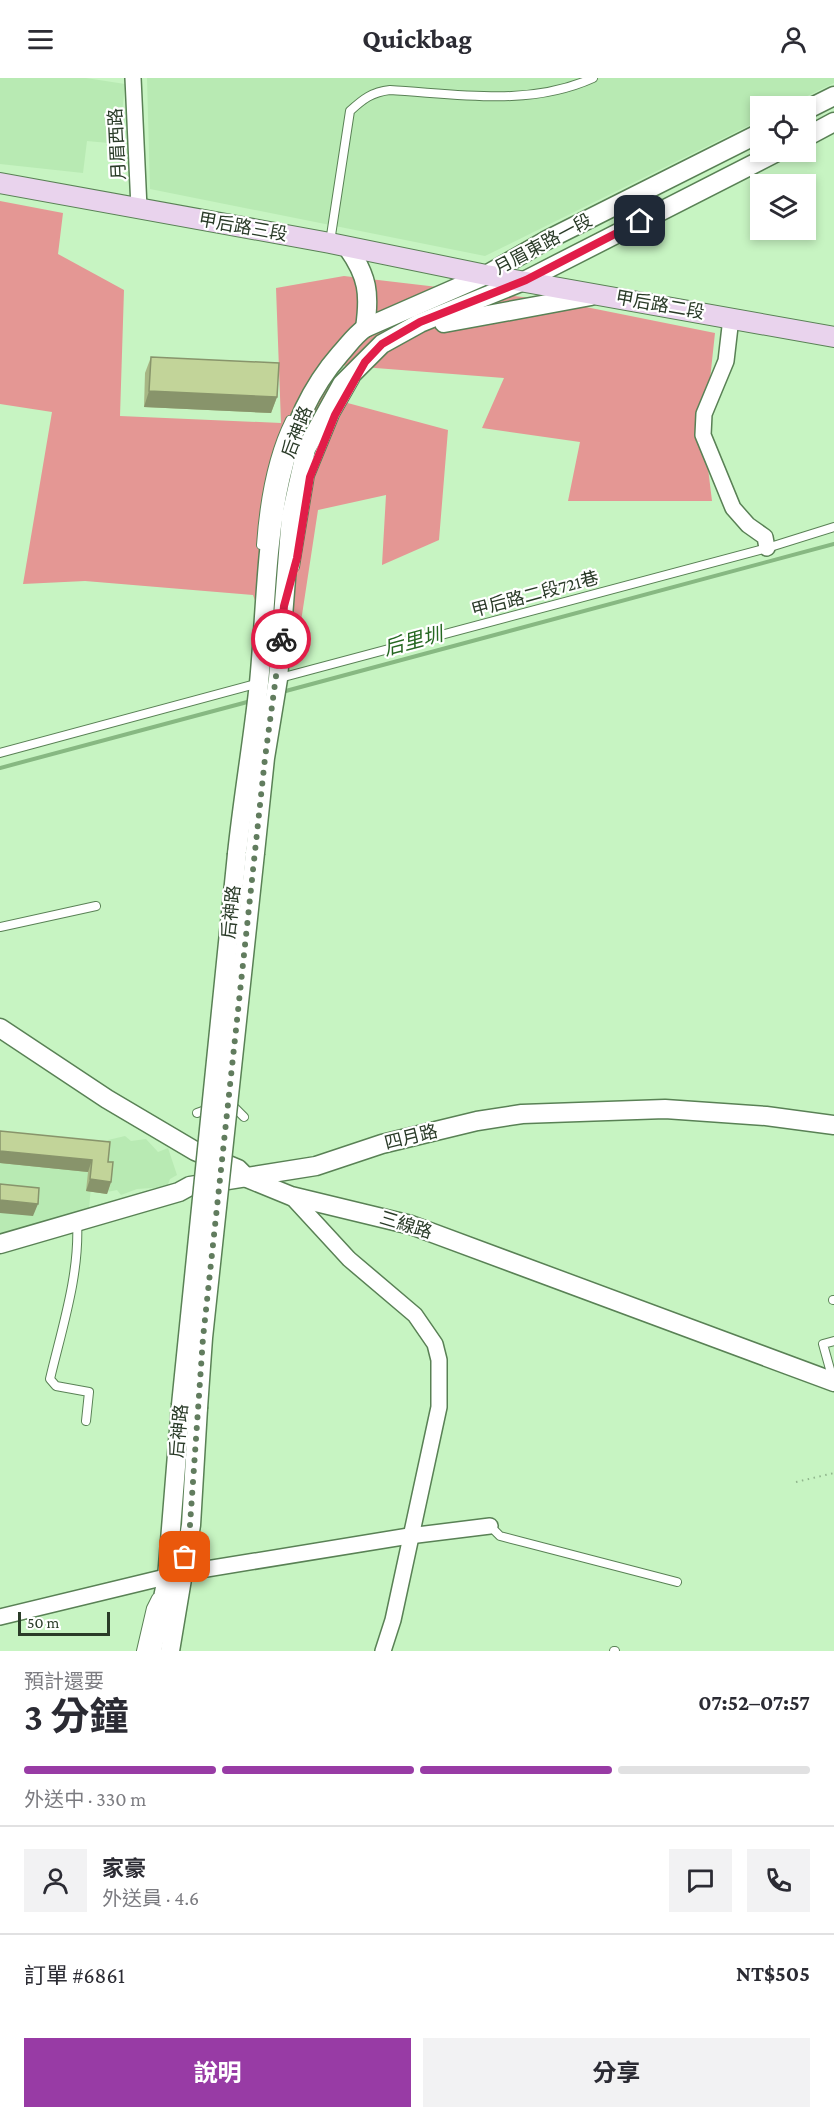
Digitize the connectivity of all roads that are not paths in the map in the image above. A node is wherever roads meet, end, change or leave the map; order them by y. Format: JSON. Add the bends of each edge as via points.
{"nodes":[{"id":1,"x":134,"y":78,"type":"edge"},
{"id":2,"x":593,"y":78,"type":"edge"},
{"id":3,"x":834,"y":96,"type":"edge"},
{"id":4,"x":816,"y":105,"type":"edge"},
{"id":5,"x":834,"y":122,"type":"edge"},
{"id":6,"x":816,"y":132,"type":"edge"},
{"id":7,"x":750,"y":138,"type":"edge"},
{"id":8,"x":757,"y":162,"type":"edge"},
{"id":9,"x":0,"y":183,"type":"edge"},
{"id":10,"x":139,"y":208,"type":"junction"},
{"id":11,"x":339,"y":245,"type":"junction"},
{"id":12,"x":486,"y":275,"type":"junction"},
{"id":13,"x":526,"y":280,"type":"junction"},
{"id":14,"x":599,"y":294,"type":"junction"},
{"id":15,"x":730,"y":318,"type":"junction"},
{"id":16,"x":365,"y":328,"type":"junction"},
{"id":17,"x":402,"y":333,"type":"junction"},
{"id":18,"x":834,"y":337,"type":"edge"},
{"id":19,"x":834,"y":527,"type":"edge"},
{"id":20,"x":767,"y":548,"type":"junction"},
{"id":21,"x":278,"y":679,"type":"junction"},
{"id":22,"x":258,"y":684,"type":"junction"},
{"id":23,"x":0,"y":753,"type":"edge"},
{"id":24,"x":246,"y":853,"type":"junction"},
{"id":25,"x":96,"y":906,"type":"dead end"},
{"id":26,"x":0,"y":927,"type":"edge"},
{"id":27,"x":0,"y":1028,"type":"edge"},
{"id":28,"x":197,"y":1113,"type":"dead end"},
{"id":29,"x":244,"y":1117,"type":"dead end"},
{"id":30,"x":834,"y":1125,"type":"edge"},
{"id":31,"x":247,"y":1178,"type":"junction"},
{"id":32,"x":291,"y":1196,"type":"junction"},
{"id":33,"x":77,"y":1220,"type":"junction"},
{"id":34,"x":0,"y":1244,"type":"edge"},
{"id":35,"x":834,"y":1341,"type":"edge"},
{"id":36,"x":834,"y":1382,"type":"edge"},
{"id":37,"x":86,"y":1421,"type":"dead end"},
{"id":38,"x":490,"y":1526,"type":"joint"},
{"id":39,"x":409,"y":1536,"type":"junction"},
{"id":40,"x":174,"y":1576,"type":"junction"},
{"id":41,"x":677,"y":1582,"type":"dead end"},
{"id":42,"x":0,"y":1617,"type":"edge"},
{"id":43,"x":141,"y":1651,"type":"edge"},
{"id":44,"x":152,"y":1651,"type":"edge"},
{"id":45,"x":172,"y":1651,"type":"edge"},
{"id":46,"x":383,"y":1651,"type":"edge"}],
"edges":[{"from":1,"to":10,"type":"street","name":"月眉西路"},
{"from":2,"to":11,"type":"lane","via":[[524,97],[390,90],[362,99],[350,111]]},
{"from":3,"to":4,"type":"street"},
{"from":5,"to":6,"type":"street"},
{"from":7,"to":12,"type":"street","name":"月眉東路一段","via":[[545,240]]},
{"from":8,"to":13,"type":"street","name":"月眉東路一段"},
{"from":9,"to":10,"type":"main road","name":"甲后路三段"},
{"from":10,"to":11,"type":"main road","name":"甲后路三段"},
{"from":11,"to":12,"type":"main road","name":"甲后路三段"},
{"from":11,"to":16,"type":"street","via":[[358,263],[369,299]]},
{"from":12,"to":13,"type":"main road","name":"甲后路二段"},
{"from":12,"to":16,"type":"street","name":"后神路"},
{"from":13,"to":14,"type":"main road","name":"甲后路二段"},
{"from":13,"to":17,"type":"street","name":"后神路","via":[[420,322]]},
{"from":14,"to":15,"type":"main road","name":"甲后路二段"},
{"from":14,"to":17,"type":"street","via":[[472,316]]},
{"from":15,"to":18,"type":"main road","name":"甲后路二段"},
{"from":15,"to":20,"type":"street","via":[[726,361],[704,414],[703,435],[733,508],[765,537]]},
{"from":16,"to":22,"type":"street","name":"后神路","via":[[324,374],[287,449],[273,514]]},
{"from":17,"to":21,"type":"street","name":"后神路","via":[[382,344],[342,384],[306,449],[291,516]]},
{"from":19,"to":20,"type":"lane","name":"甲后路二段721巷"},
{"from":20,"to":21,"type":"lane","name":"甲后路二段721巷"},
{"from":21,"to":22,"type":"lane","name":"甲后路二段721巷"},
{"from":21,"to":24,"type":"street","name":"后神路"},
{"from":22,"to":23,"type":"lane","name":"甲后路二段721巷"},
{"from":22,"to":24,"type":"street","name":"后神路"},
{"from":24,"to":40,"type":"street","name":"后神路","bridge":true,"via":[[204,1326],[190,1406],[190,1525]]},
{"from":25,"to":26,"type":"lane"},
{"from":27,"to":31,"type":"street","name":"三線路","via":[[115,1104],[195,1151],[238,1169]]},
{"from":28,"to":29,"type":"lane","via":[[218,1105],[233,1106]]},
{"from":30,"to":31,"type":"street","name":"四月路","via":[[665,1109],[522,1114],[382,1144],[316,1166]]},
{"from":31,"to":32,"type":"street","name":"三線路"},
{"from":31,"to":33,"type":"street","name":"四月路","via":[[190,1186]]},
{"from":32,"to":36,"type":"street","name":"三線路","via":[[411,1225]]},
{"from":32,"to":39,"type":"street","via":[[349,1259],[415,1315],[435,1344],[439,1407]]},
{"from":33,"to":34,"type":"street","name":"四月路"},
{"from":33,"to":37,"type":"lane","via":[[78,1240],[69,1298],[50,1379],[56,1386],[89,1392]]},
{"from":35,"to":36,"type":"lane","via":[[823,1344]]},
{"from":38,"to":39,"type":"street"},
{"from":38,"to":41,"type":"lane","via":[[500,1536]]},
{"from":39,"to":40,"type":"street"},
{"from":39,"to":46,"type":"street"},
{"from":40,"to":42,"type":"street"},
{"from":40,"to":43,"type":"lane","via":[[151,1608]]},
{"from":40,"to":44,"type":"street","name":"后神路"},
{"from":40,"to":45,"type":"street","name":"后神路","via":[[176,1631]]}]}
